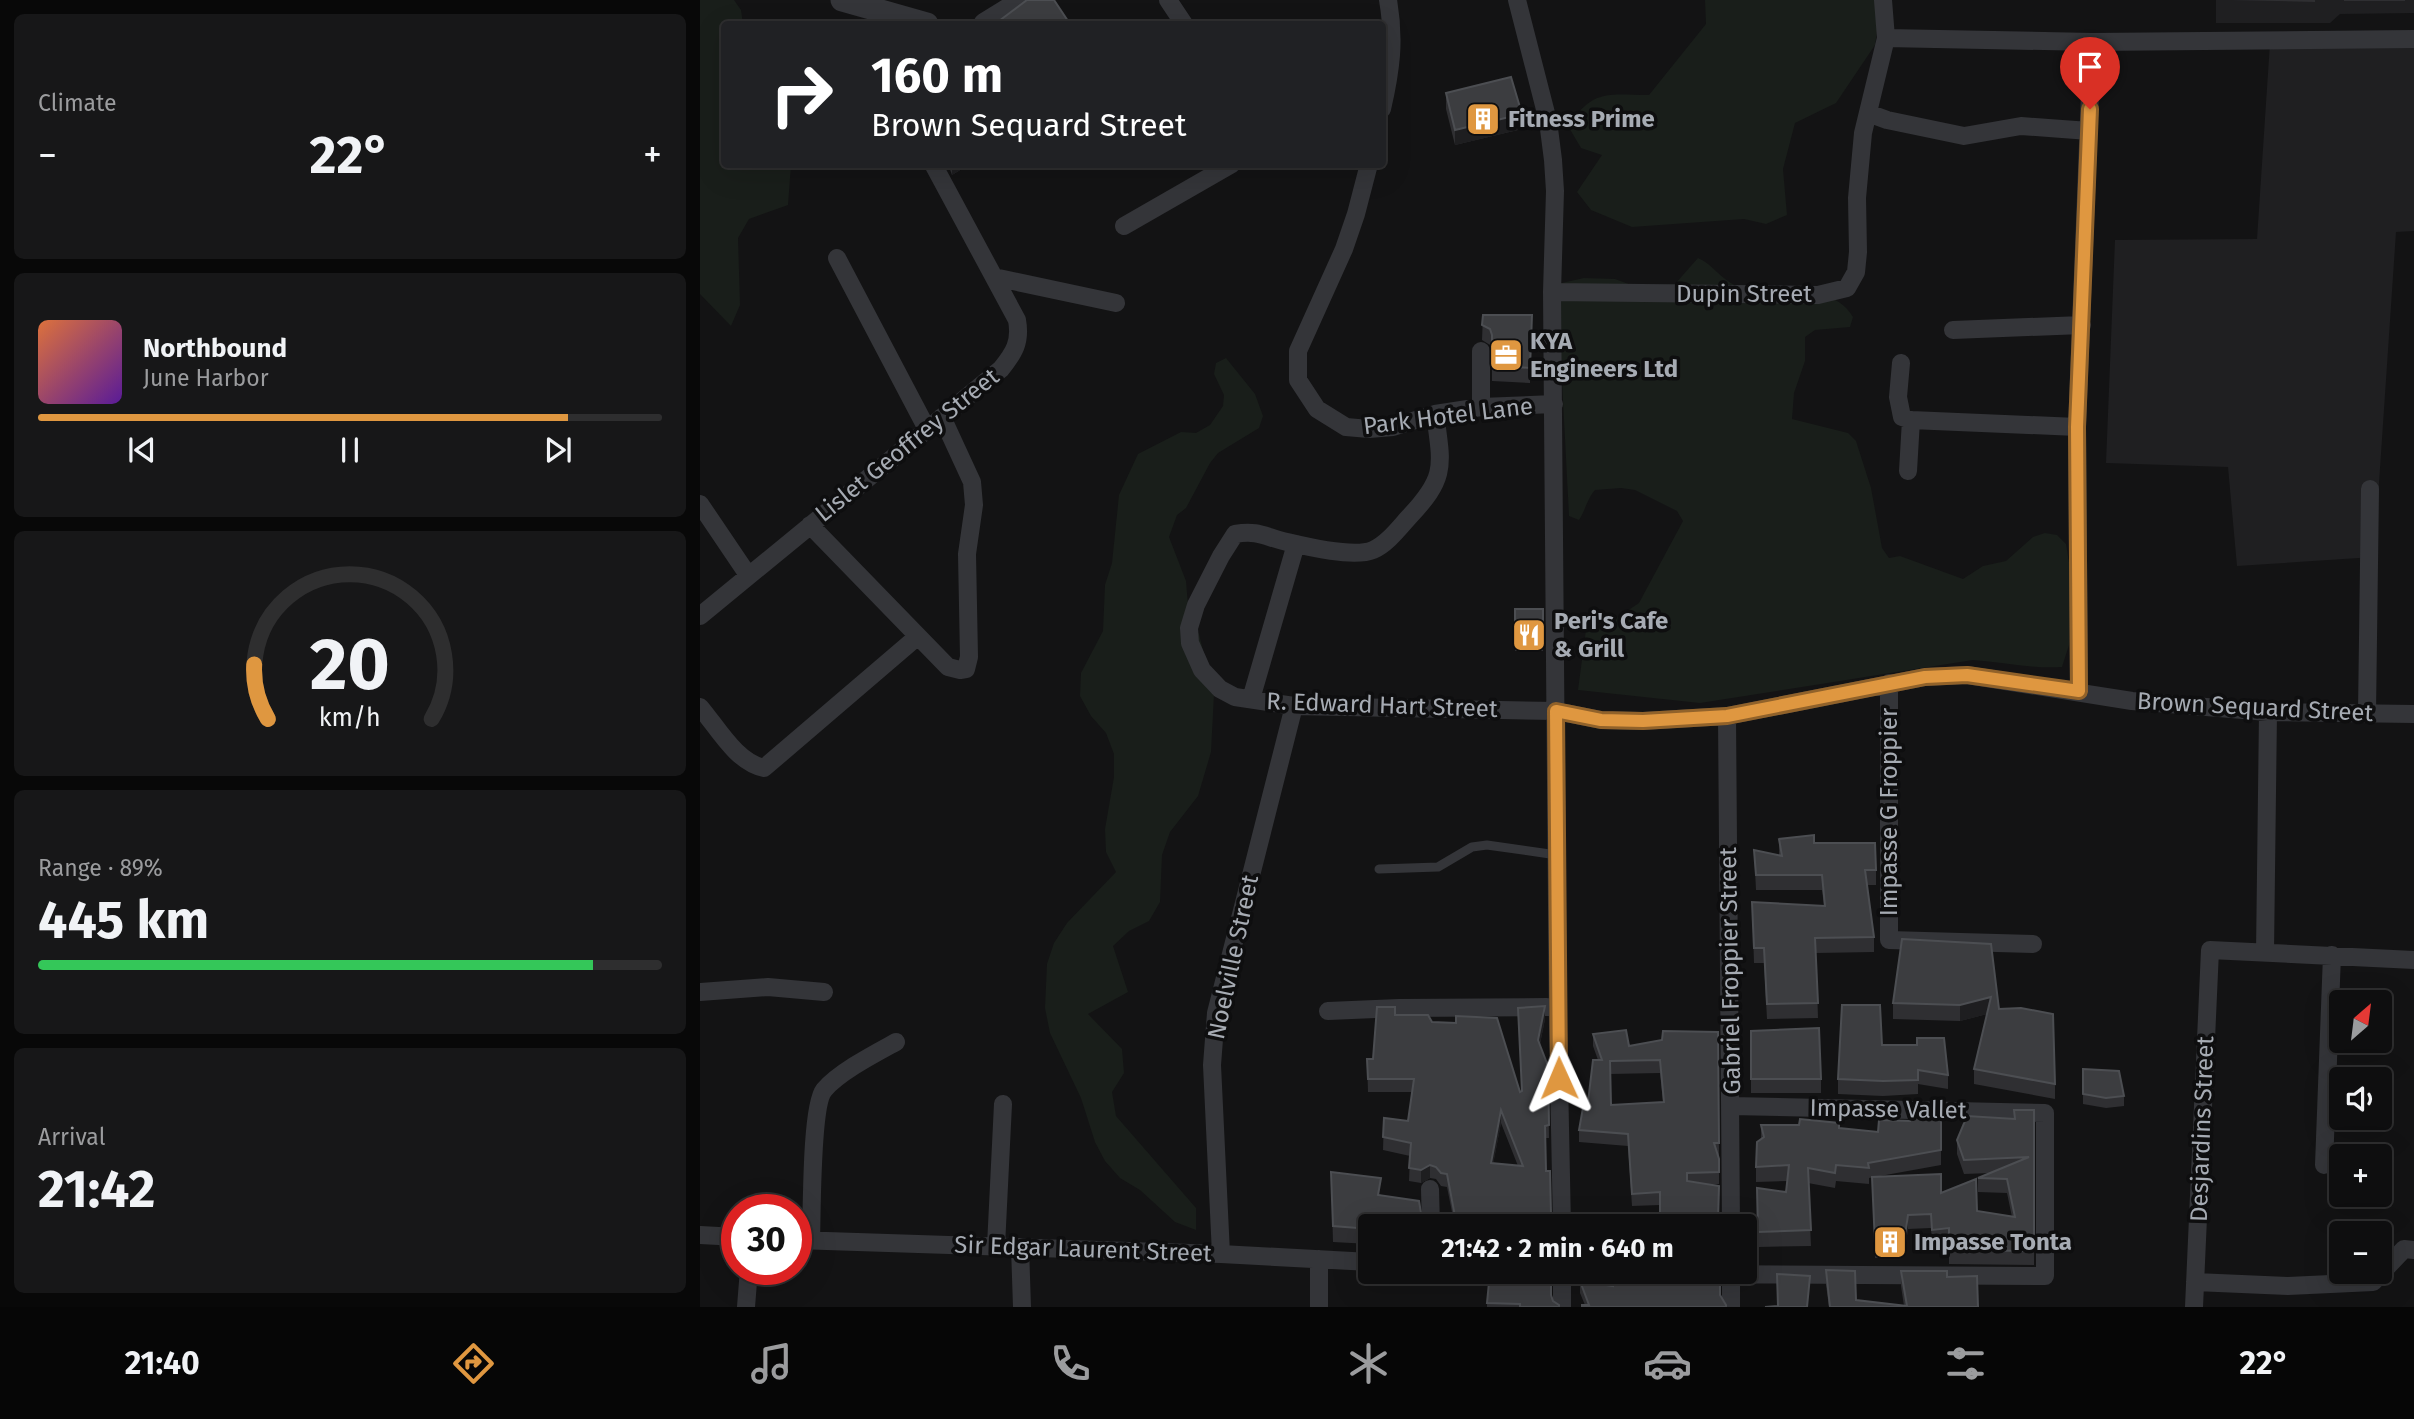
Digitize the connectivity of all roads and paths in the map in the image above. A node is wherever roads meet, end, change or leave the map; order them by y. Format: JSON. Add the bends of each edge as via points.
{"nodes":[{"id":1,"x":842,"y":0,"type":"edge"},
{"id":2,"x":1024,"y":0,"type":"edge"},
{"id":3,"x":1168,"y":0,"type":"edge"},
{"id":4,"x":1388,"y":0,"type":"edge"},
{"id":5,"x":1517,"y":0,"type":"edge"},
{"id":6,"x":1883,"y":0,"type":"edge"},
{"id":7,"x":916,"y":21,"type":"edge"},
{"id":8,"x":990,"y":21,"type":"edge"},
{"id":9,"x":1182,"y":21,"type":"edge"},
{"id":10,"x":1886,"y":38,"type":"junction"},
{"id":11,"x":2414,"y":39,"type":"edge"},
{"id":12,"x":2092,"y":42,"type":"junction"},
{"id":13,"x":1386,"y":92,"type":"edge"},
{"id":14,"x":1868,"y":113,"type":"junction"},
{"id":15,"x":2089,"y":131,"type":"junction"},
{"id":16,"x":935,"y":168,"type":"edge"},
{"id":17,"x":1225,"y":168,"type":"edge"},
{"id":18,"x":1368,"y":168,"type":"edge"},
{"id":19,"x":1124,"y":226,"type":"dead end"},
{"id":20,"x":837,"y":258,"type":"dead end"},
{"id":21,"x":994,"y":277,"type":"junction"},
{"id":22,"x":1552,"y":292,"type":"junction"},
{"id":23,"x":1116,"y":303,"type":"dead end"},
{"id":24,"x":2082,"y":325,"type":"junction"},
{"id":25,"x":1953,"y":330,"type":"dead end"},
{"id":26,"x":1481,"y":351,"type":"dead end"},
{"id":27,"x":1901,"y":363,"type":"dead end"},
{"id":28,"x":1553,"y":404,"type":"junction"},
{"id":29,"x":1481,"y":407,"type":"junction"},
{"id":30,"x":1435,"y":414,"type":"junction"},
{"id":31,"x":1911,"y":420,"type":"junction"},
{"id":32,"x":934,"y":423,"type":"junction"},
{"id":33,"x":2077,"y":427,"type":"junction"},
{"id":34,"x":1908,"y":471,"type":"dead end"},
{"id":35,"x":2370,"y":489,"type":"dead end"},
{"id":36,"x":700,"y":504,"type":"edge"},
{"id":37,"x":810,"y":525,"type":"junction"},
{"id":38,"x":1296,"y":544,"type":"junction"},
{"id":39,"x":748,"y":575,"type":"junction"},
{"id":40,"x":700,"y":616,"type":"edge"},
{"id":41,"x":917,"y":637,"type":"junction"},
{"id":42,"x":1889,"y":683,"type":"junction"},
{"id":43,"x":2079,"y":691,"type":"junction"},
{"id":44,"x":1251,"y":699,"type":"junction"},
{"id":45,"x":1294,"y":706,"type":"junction"},
{"id":46,"x":700,"y":707,"type":"edge"},
{"id":47,"x":1556,"y":711,"type":"junction"},
{"id":48,"x":2269,"y":712,"type":"junction"},
{"id":49,"x":2367,"y":713,"type":"junction"},
{"id":50,"x":2414,"y":713,"type":"edge"},
{"id":51,"x":1727,"y":716,"type":"junction"},
{"id":52,"x":1557,"y":855,"type":"junction"},
{"id":53,"x":1379,"y":869,"type":"dead end"},
{"id":54,"x":2033,"y":944,"type":"dead end"},
{"id":55,"x":2265,"y":953,"type":"junction"},
{"id":56,"x":2332,"y":955,"type":"junction"},
{"id":57,"x":2414,"y":960,"type":"edge"},
{"id":58,"x":700,"y":992,"type":"edge"},
{"id":59,"x":824,"y":992,"type":"dead end"},
{"id":60,"x":1558,"y":1007,"type":"junction"},
{"id":61,"x":1328,"y":1011,"type":"dead end"},
{"id":62,"x":896,"y":1042,"type":"dead end"},
{"id":63,"x":1003,"y":1104,"type":"dead end"},
{"id":64,"x":1731,"y":1106,"type":"junction"},
{"id":65,"x":2324,"y":1165,"type":"dead end"},
{"id":66,"x":1430,"y":1189,"type":"dead end"},
{"id":67,"x":808,"y":1194,"type":"edge"},
{"id":68,"x":1431,"y":1214,"type":"edge"},
{"id":69,"x":1562,"y":1214,"type":"edge"},
{"id":70,"x":1731,"y":1214,"type":"edge"},
{"id":71,"x":700,"y":1236,"type":"edge"},
{"id":72,"x":721,"y":1237,"type":"edge"},
{"id":73,"x":812,"y":1240,"type":"edge"},
{"id":74,"x":996,"y":1246,"type":"junction"},
{"id":75,"x":1020,"y":1247,"type":"junction"},
{"id":76,"x":2414,"y":1250,"type":"edge"},
{"id":77,"x":1221,"y":1254,"type":"junction"},
{"id":78,"x":1319,"y":1259,"type":"junction"},
{"id":79,"x":1358,"y":1261,"type":"edge"},
{"id":80,"x":1757,"y":1273,"type":"edge"},
{"id":81,"x":2195,"y":1282,"type":"junction"},
{"id":82,"x":1562,"y":1284,"type":"edge"},
{"id":83,"x":1731,"y":1284,"type":"edge"},
{"id":84,"x":748,"y":1285,"type":"edge"},
{"id":85,"x":746,"y":1307,"type":"edge"},
{"id":86,"x":1022,"y":1307,"type":"edge"},
{"id":87,"x":1319,"y":1307,"type":"edge"},
{"id":88,"x":1562,"y":1307,"type":"edge"},
{"id":89,"x":1731,"y":1307,"type":"edge"},
{"id":90,"x":2194,"y":1307,"type":"edge"}],
"edges":[{"from":1,"to":7,"type":"street"},
{"from":2,"to":8,"type":"street"},
{"from":3,"to":9,"type":"street"},
{"from":4,"to":13,"type":"street","via":[[1393,29]]},
{"from":5,"to":22,"type":"street","via":[[1548,121],[1553,160]]},
{"from":6,"to":10,"type":"street","name":"Dupin Street"},
{"from":10,"to":12,"type":"street"},
{"from":10,"to":14,"type":"street","name":"Dupin Street"},
{"from":11,"to":12,"type":"street"},
{"from":12,"to":15,"type":"street"},
{"from":14,"to":15,"type":"street","via":[[1964,136],[2021,126]]},
{"from":14,"to":22,"type":"street","name":"Dupin Street","via":[[1857,198],[1856,272],[1847,288],[1818,295]]},
{"from":15,"to":24,"type":"street"},
{"from":16,"to":21,"type":"street","name":"Lislet Geoffrey Street"},
{"from":17,"to":19,"type":"street"},
{"from":18,"to":30,"type":"street","name":"Park Hotel Lane","via":[[1343,249],[1298,351],[1298,380],[1318,409],[1346,427],[1393,428]]},
{"from":20,"to":32,"type":"street"},
{"from":21,"to":23,"type":"street"},
{"from":21,"to":32,"type":"street","name":"Lislet Geoffrey Street","via":[[1017,320],[1013,355]]},
{"from":22,"to":28,"type":"street"},
{"from":24,"to":25,"type":"street"},
{"from":24,"to":33,"type":"street"},
{"from":26,"to":29,"type":"street"},
{"from":27,"to":31,"type":"street","via":[[1898,397],[1902,417]]},
{"from":28,"to":29,"type":"street","name":"Park Hotel Lane"},
{"from":28,"to":47,"type":"street"},
{"from":29,"to":30,"type":"street","name":"Park Hotel Lane"},
{"from":30,"to":38,"type":"street","via":[[1439,476],[1429,497],[1395,533],[1373,550],[1358,552]]},
{"from":31,"to":33,"type":"street"},
{"from":31,"to":34,"type":"street"},
{"from":32,"to":37,"type":"street","name":"Lislet Geoffrey Street"},
{"from":32,"to":41,"type":"street","via":[[972,482],[966,669],[948,667]]},
{"from":33,"to":43,"type":"street"},
{"from":35,"to":49,"type":"street"},
{"from":36,"to":39,"type":"street"},
{"from":37,"to":39,"type":"street","name":"Lislet Geoffrey Street"},
{"from":37,"to":41,"type":"street"},
{"from":38,"to":44,"type":"street"},
{"from":38,"to":44,"type":"street","name":"R. Edward Hart Street","via":[[1252,531],[1235,534],[1189,628],[1202,670],[1220,689]]},
{"from":39,"to":40,"type":"street","name":"Lislet Geoffrey Street"},
{"from":41,"to":46,"type":"street","via":[[764,768],[742,758]]},
{"from":42,"to":43,"type":"street","name":"Brown Sequard Street","via":[[1967,675]]},
{"from":42,"to":51,"type":"street","name":"Brown Sequard Street"},
{"from":42,"to":54,"type":"street","name":"Impasse G Froppier","via":[[1889,940]]},
{"from":43,"to":48,"type":"street","name":"Brown Sequard Street","via":[[2132,701]]},
{"from":44,"to":45,"type":"street","name":"R. Edward Hart Street"},
{"from":45,"to":47,"type":"street","name":"R. Edward Hart Street"},
{"from":45,"to":77,"type":"street","name":"Noelville Street","via":[[1216,1013],[1212,1065]]},
{"from":47,"to":51,"type":"street","name":"Brown Sequard Street","via":[[1601,720]]},
{"from":47,"to":52,"type":"street"},
{"from":48,"to":49,"type":"street","name":"Brown Sequard Street"},
{"from":48,"to":55,"type":"street"},
{"from":49,"to":50,"type":"street","name":"Brown Sequard Street"},
{"from":51,"to":64,"type":"street","name":"Gabriel Froppier Street"},
{"from":52,"to":53,"type":"lane","via":[[1487,845],[1472,847],[1438,867]]},
{"from":52,"to":60,"type":"street"},
{"from":55,"to":56,"type":"street"},
{"from":55,"to":81,"type":"street","name":"Desjardins Street","via":[[2210,950]]},
{"from":56,"to":57,"type":"street"},
{"from":56,"to":65,"type":"street"},
{"from":58,"to":59,"type":"street","via":[[768,987]]},
{"from":60,"to":61,"type":"street"},
{"from":60,"to":69,"type":"street"},
{"from":62,"to":67,"type":"street","via":[[858,1063],[823,1091]]},
{"from":63,"to":74,"type":"street"},
{"from":64,"to":70,"type":"street","name":"Gabriel Froppier Street"},
{"from":64,"to":80,"type":"street","name":"Impasse Vallet","via":[[2045,1112],[2045,1276]]},
{"from":66,"to":68,"type":"street"},
{"from":71,"to":72,"type":"street"},
{"from":73,"to":74,"type":"street","name":"Sir Edgar Laurent Street"},
{"from":74,"to":75,"type":"street","name":"Sir Edgar Laurent Street"},
{"from":75,"to":77,"type":"street","name":"Sir Edgar Laurent Street"},
{"from":75,"to":86,"type":"street"},
{"from":76,"to":81,"type":"street","via":[[2404,1249],[2373,1282],[2288,1286]]},
{"from":77,"to":78,"type":"street","name":"Sir Edgar Laurent Street"},
{"from":78,"to":79,"type":"street","name":"Sir Edgar Laurent Street"},
{"from":78,"to":87,"type":"street"},
{"from":81,"to":90,"type":"street","name":"Desjardins Street"},
{"from":82,"to":88,"type":"street"},
{"from":83,"to":89,"type":"street"},
{"from":84,"to":85,"type":"street"}]}
